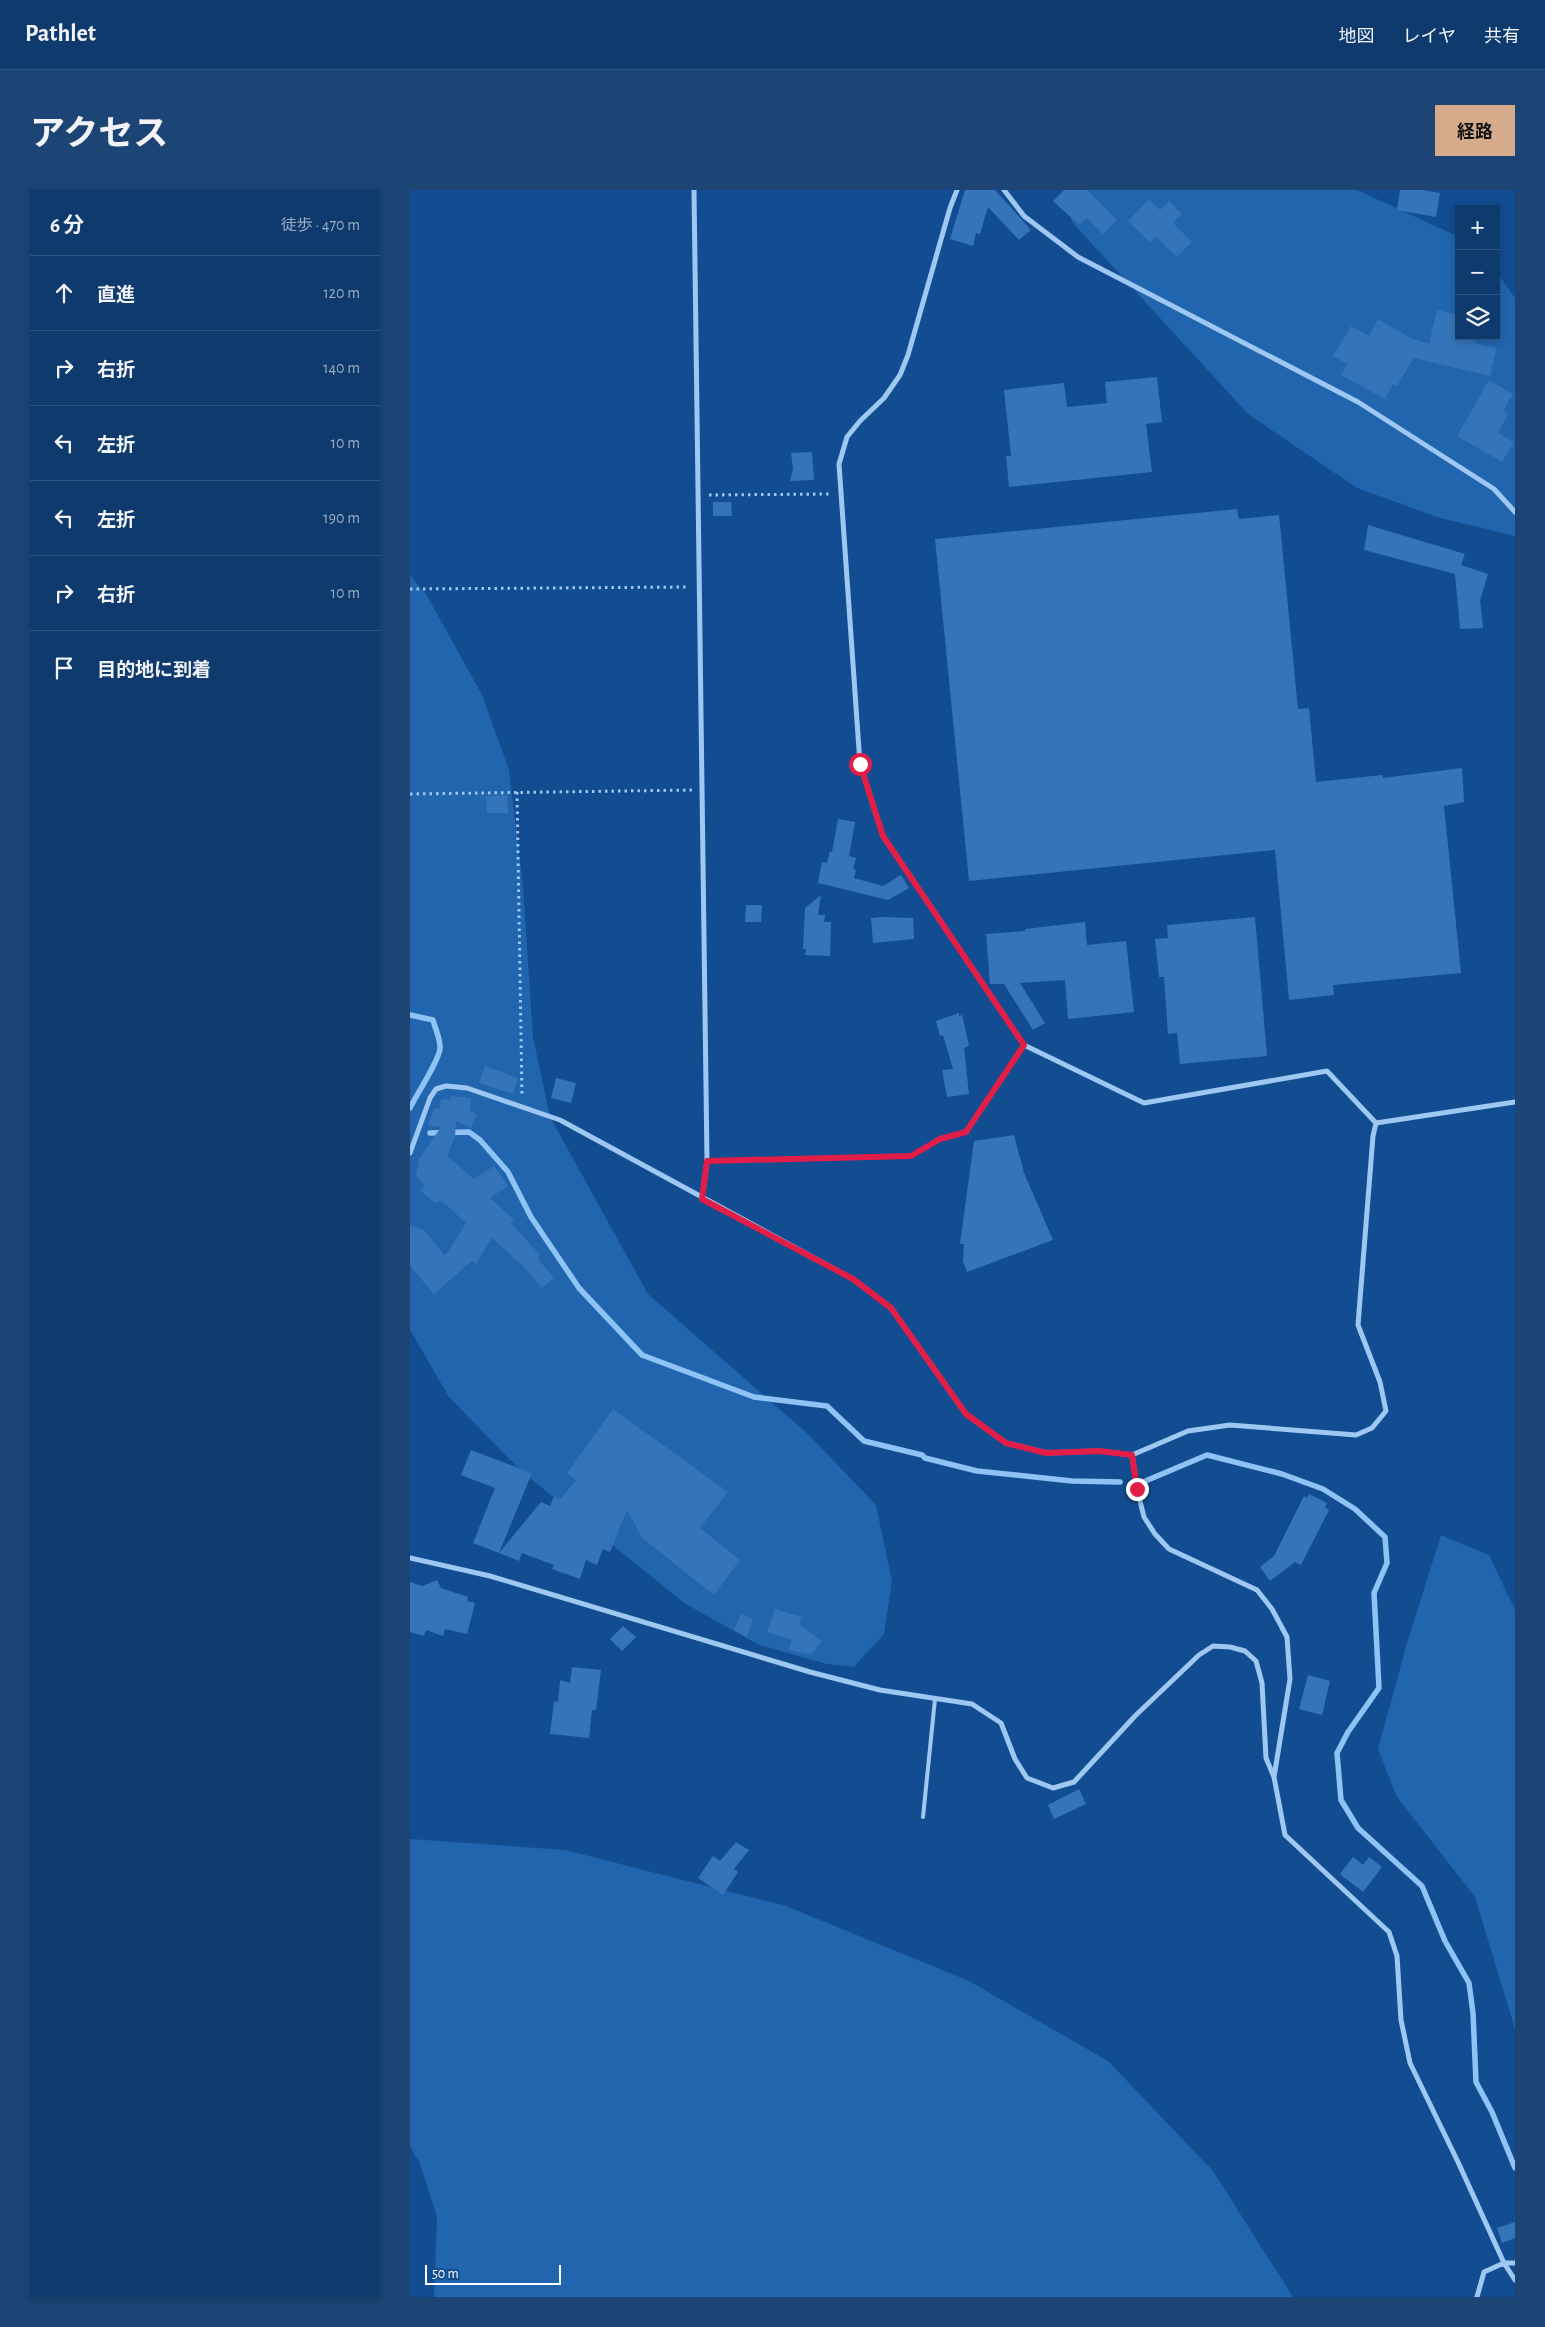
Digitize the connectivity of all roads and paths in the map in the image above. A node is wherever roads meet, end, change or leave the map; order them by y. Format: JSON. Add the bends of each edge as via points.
{"nodes":[{"id":1,"x":694,"y":190,"type":"edge"},
{"id":2,"x":958,"y":190,"type":"edge"},
{"id":3,"x":1004,"y":190,"type":"edge"},
{"id":4,"x":840,"y":494,"type":"junction"},
{"id":5,"x":698,"y":495,"type":"junction"},
{"id":6,"x":1515,"y":512,"type":"edge"},
{"id":7,"x":700,"y":587,"type":"junction"},
{"id":8,"x":410,"y":589,"type":"edge"},
{"id":9,"x":702,"y":790,"type":"junction"},
{"id":10,"x":517,"y":792,"type":"junction"},
{"id":11,"x":410,"y":794,"type":"edge"},
{"id":12,"x":1024,"y":1045,"type":"junction"},
{"id":13,"x":1515,"y":1102,"type":"edge"},
{"id":14,"x":522,"y":1106,"type":"junction"},
{"id":15,"x":1376,"y":1123,"type":"junction"},
{"id":16,"x":410,"y":1153,"type":"edge"},
{"id":17,"x":707,"y":1161,"type":"junction"},
{"id":18,"x":702,"y":1199,"type":"junction"},
{"id":19,"x":1132,"y":1455,"type":"junction"},
{"id":20,"x":410,"y":1558,"type":"edge"},
{"id":21,"x":935,"y":1699,"type":"junction"},
{"id":22,"x":1274,"y":1777,"type":"junction"},
{"id":23,"x":923,"y":1817,"type":"dead end"},
{"id":24,"x":1504,"y":2263,"type":"junction"},
{"id":25,"x":1515,"y":2263,"type":"edge"},
{"id":26,"x":1515,"y":2280,"type":"edge"},
{"id":27,"x":1477,"y":2297,"type":"edge"}],
"edges":[{"from":1,"to":5,"type":"street"},
{"from":2,"to":4,"type":"street","via":[[900,375],[884,398],[847,438],[839,464]]},
{"from":3,"to":6,"type":"street","via":[[1024,216],[1078,257],[1358,402],[1494,489]]},
{"from":4,"to":5,"type":"path"},
{"from":4,"to":12,"type":"street","via":[[860,764],[883,836]]},
{"from":5,"to":7,"type":"street"},
{"from":7,"to":8,"type":"path"},
{"from":7,"to":9,"type":"street"},
{"from":9,"to":10,"type":"path"},
{"from":9,"to":17,"type":"street"},
{"from":10,"to":11,"type":"path"},
{"from":10,"to":14,"type":"path"},
{"from":12,"to":15,"type":"street","via":[[1144,1103],[1327,1071]]},
{"from":12,"to":17,"type":"path","via":[[966,1132],[940,1139],[911,1156]]},
{"from":13,"to":15,"type":"street"},
{"from":14,"to":16,"type":"street","via":[[468,1088],[446,1086],[436,1089]]},
{"from":14,"to":18,"type":"street","via":[[560,1120]]},
{"from":15,"to":19,"type":"street","via":[[1358,1325],[1380,1382],[1386,1411],[1372,1428],[1356,1435],[1230,1425],[1188,1431]]},
{"from":17,"to":18,"type":"street"},
{"from":18,"to":19,"type":"street","via":[[853,1279],[891,1308],[966,1414],[1006,1443],[1046,1453],[1099,1451]]},
{"from":19,"to":22,"type":"street","via":[[1144,1517],[1155,1534],[1169,1549],[1257,1590],[1287,1637],[1290,1679]]},
{"from":20,"to":21,"type":"street","via":[[490,1576],[810,1672],[880,1690]]},
{"from":21,"to":22,"type":"street","via":[[972,1704],[1001,1723],[1015,1759],[1027,1778],[1053,1788],[1074,1782],[1135,1716],[1199,1655],[1213,1646],[1230,1647],[1245,1651],[1256,1661],[1262,1683],[1266,1758]]},
{"from":21,"to":23,"type":"lane"},
{"from":22,"to":24,"type":"street","via":[[1285,1836],[1389,1932],[1397,1956],[1401,2020],[1410,2063]]},
{"from":24,"to":25,"type":"street"},
{"from":24,"to":26,"type":"street"},
{"from":24,"to":27,"type":"street","via":[[1484,2272]]}]}
